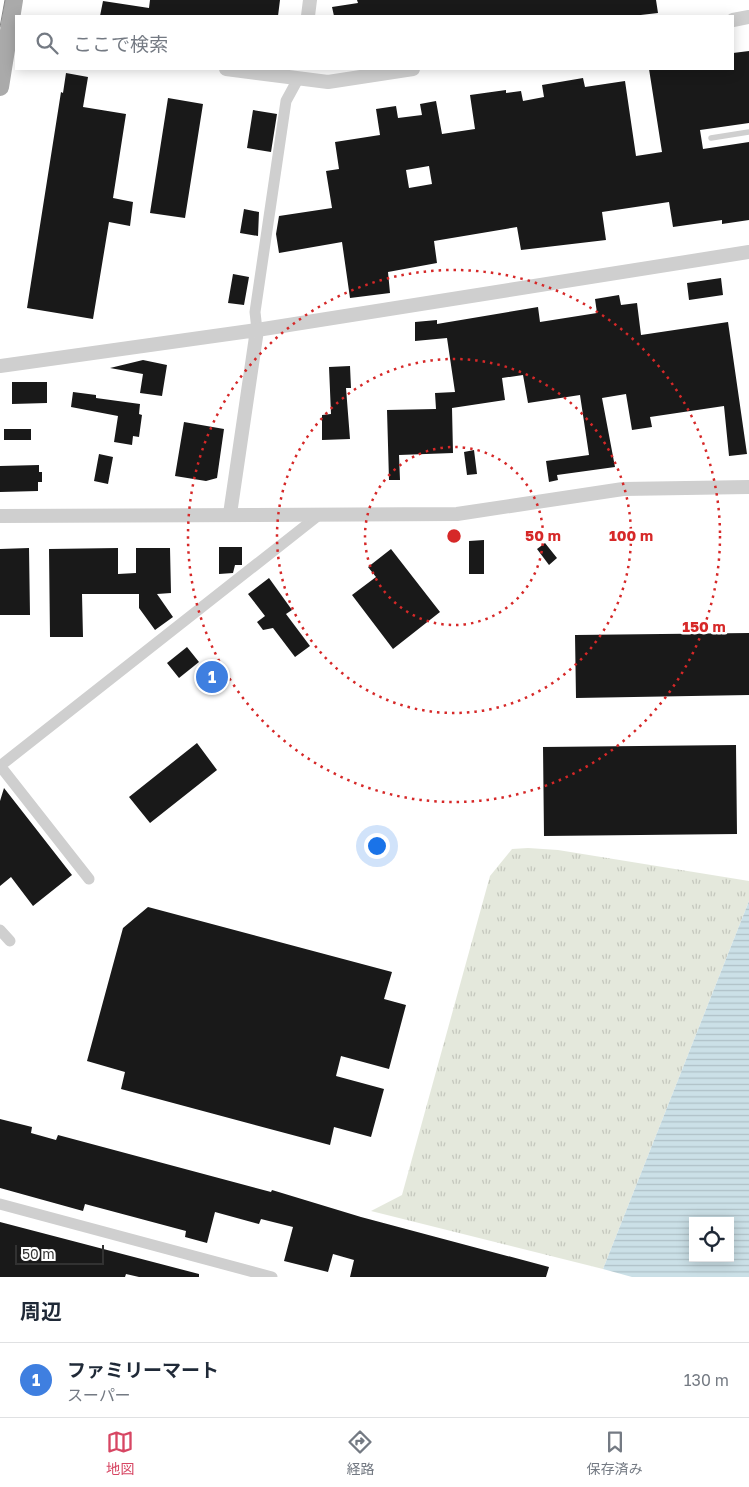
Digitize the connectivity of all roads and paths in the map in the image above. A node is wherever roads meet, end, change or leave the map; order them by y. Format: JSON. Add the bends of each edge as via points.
{"nodes":[{"id":1,"x":14,"y":0,"type":"edge"},
{"id":2,"x":310,"y":0,"type":"edge"},
{"id":3,"x":308,"y":15,"type":"edge"},
{"id":4,"x":749,"y":18,"type":"edge"},
{"id":5,"x":734,"y":20,"type":"edge"},
{"id":6,"x":9,"y":35,"type":"edge"},
{"id":7,"x":241,"y":70,"type":"edge"},
{"id":8,"x":406,"y":70,"type":"edge"},
{"id":9,"x":299,"y":74,"type":"edge"},
{"id":10,"x":0,"y":87,"type":"edge"},
{"id":11,"x":749,"y":132,"type":"edge"},
{"id":12,"x":711,"y":138,"type":"dead end"},
{"id":13,"x":749,"y":252,"type":"edge"},
{"id":14,"x":257,"y":330,"type":"junction"},
{"id":15,"x":0,"y":366,"type":"edge"},
{"id":16,"x":749,"y":487,"type":"edge"},
{"id":17,"x":230,"y":514,"type":"junction"},
{"id":18,"x":319,"y":515,"type":"junction"},
{"id":19,"x":0,"y":516,"type":"edge"},
{"id":20,"x":0,"y":766,"type":"edge"},
{"id":21,"x":89,"y":879,"type":"dead end"},
{"id":22,"x":0,"y":930,"type":"edge"},
{"id":23,"x":10,"y":941,"type":"dead end"},
{"id":24,"x":0,"y":1204,"type":"edge"},
{"id":25,"x":272,"y":1277,"type":"edge"}],
"edges":[{"from":1,"to":6,"type":"main road"},
{"from":2,"to":3,"type":"street"},
{"from":4,"to":5,"type":"street"},
{"from":6,"to":10,"type":"main road"},
{"from":7,"to":9,"type":"street"},
{"from":8,"to":9,"type":"street","via":[[328,82]]},
{"from":9,"to":14,"type":"street","via":[[286,101],[255,312]]},
{"from":11,"to":12,"type":"lane"},
{"from":13,"to":14,"type":"street"},
{"from":14,"to":15,"type":"street"},
{"from":14,"to":17,"type":"street"},
{"from":16,"to":18,"type":"street","via":[[623,489],[456,514]]},
{"from":17,"to":18,"type":"street"},
{"from":17,"to":19,"type":"street"},
{"from":18,"to":20,"type":"street"},
{"from":20,"to":21,"type":"street"},
{"from":22,"to":23,"type":"street"},
{"from":24,"to":25,"type":"street"}]}
